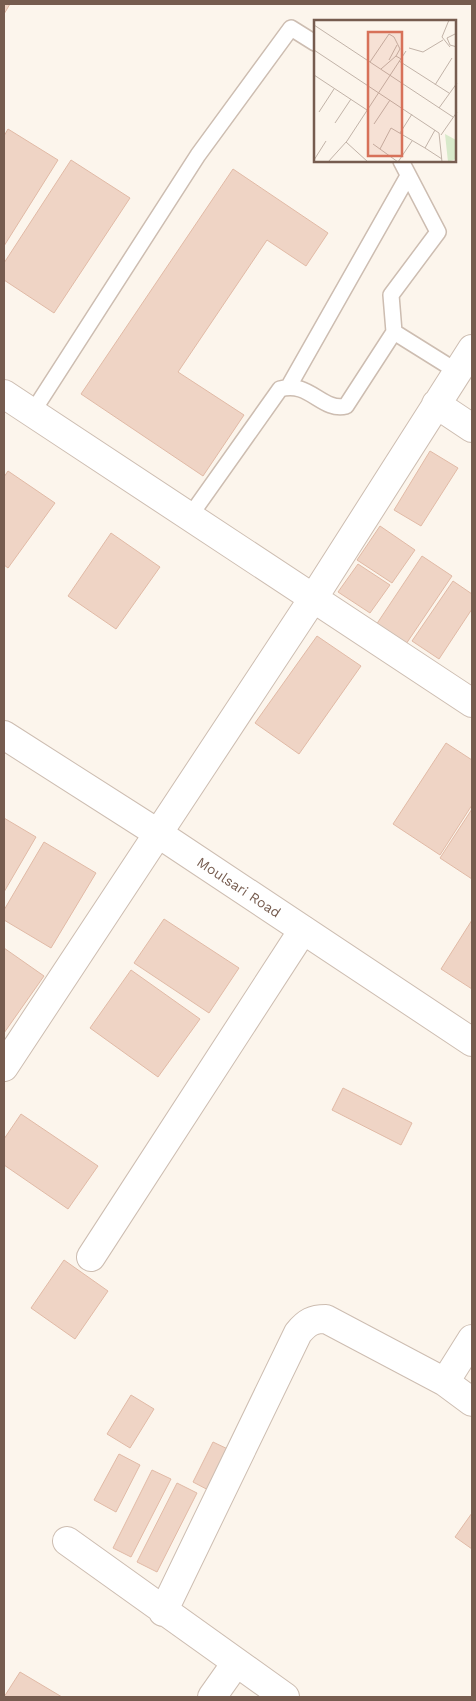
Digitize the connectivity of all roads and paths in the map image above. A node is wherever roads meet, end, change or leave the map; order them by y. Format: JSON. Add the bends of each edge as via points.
{"nodes":[{"id":1,"x":314,"y":42,"type":"edge"},
{"id":2,"x":401,"y":162,"type":"edge"},
{"id":3,"x":408,"y":176,"type":"junction"},
{"id":4,"x":394,"y":332,"type":"junction"},
{"id":5,"x":465,"y":360,"type":"edge"},
{"id":6,"x":289,"y":386,"type":"junction"},
{"id":7,"x":4,"y":394,"type":"edge"},
{"id":8,"x":436,"y":404,"type":"junction"},
{"id":9,"x":32,"y":413,"type":"junction"},
{"id":10,"x":472,"y":428,"type":"edge"},
{"id":11,"x":190,"y":516,"type":"junction"},
{"id":12,"x":314,"y":597,"type":"junction"},
{"id":13,"x":472,"y":702,"type":"edge"},
{"id":14,"x":4,"y":736,"type":"edge"},
{"id":15,"x":159,"y":834,"type":"junction"},
{"id":16,"x":303,"y":930,"type":"junction"},
{"id":17,"x":472,"y":1042,"type":"edge"},
{"id":18,"x":4,"y":1067,"type":"edge"},
{"id":19,"x":91,"y":1257,"type":"dead end"},
{"id":20,"x":472,"y":1339,"type":"edge"},
{"id":21,"x":444,"y":1382,"type":"junction"},
{"id":22,"x":472,"y":1402,"type":"edge"},
{"id":23,"x":67,"y":1541,"type":"dead end"},
{"id":24,"x":163,"y":1612,"type":"junction"},
{"id":25,"x":236,"y":1663,"type":"junction"},
{"id":26,"x":212,"y":1697,"type":"edge"},
{"id":27,"x":285,"y":1697,"type":"edge"}],
"edges":[{"from":1,"to":9,"type":"lane","via":[[291,28],[198,155]]},
{"from":2,"to":3,"type":"lane"},
{"from":3,"to":4,"type":"lane","via":[[438,232],[391,295]]},
{"from":3,"to":6,"type":"lane"},
{"from":4,"to":5,"type":"lane"},
{"from":4,"to":6,"type":"lane","via":[[346,406],[331,405]]},
{"from":5,"to":8,"type":"street"},
{"from":6,"to":11,"type":"lane","via":[[274,394]]},
{"from":7,"to":9,"type":"street"},
{"from":8,"to":10,"type":"street"},
{"from":8,"to":12,"type":"street"},
{"from":9,"to":11,"type":"street"},
{"from":11,"to":12,"type":"street"},
{"from":12,"to":13,"type":"street"},
{"from":12,"to":15,"type":"street"},
{"from":14,"to":15,"type":"street","name":"Moulsari Road"},
{"from":15,"to":16,"type":"street","name":"Moulsari Road"},
{"from":15,"to":18,"type":"street"},
{"from":16,"to":17,"type":"street","name":"Moulsari Road"},
{"from":16,"to":19,"type":"street"},
{"from":20,"to":21,"type":"street"},
{"from":21,"to":22,"type":"street"},
{"from":21,"to":24,"type":"street","via":[[326,1319],[314,1319],[305,1324]]},
{"from":23,"to":24,"type":"street"},
{"from":24,"to":25,"type":"street"},
{"from":25,"to":26,"type":"street"},
{"from":25,"to":27,"type":"street"}]}
